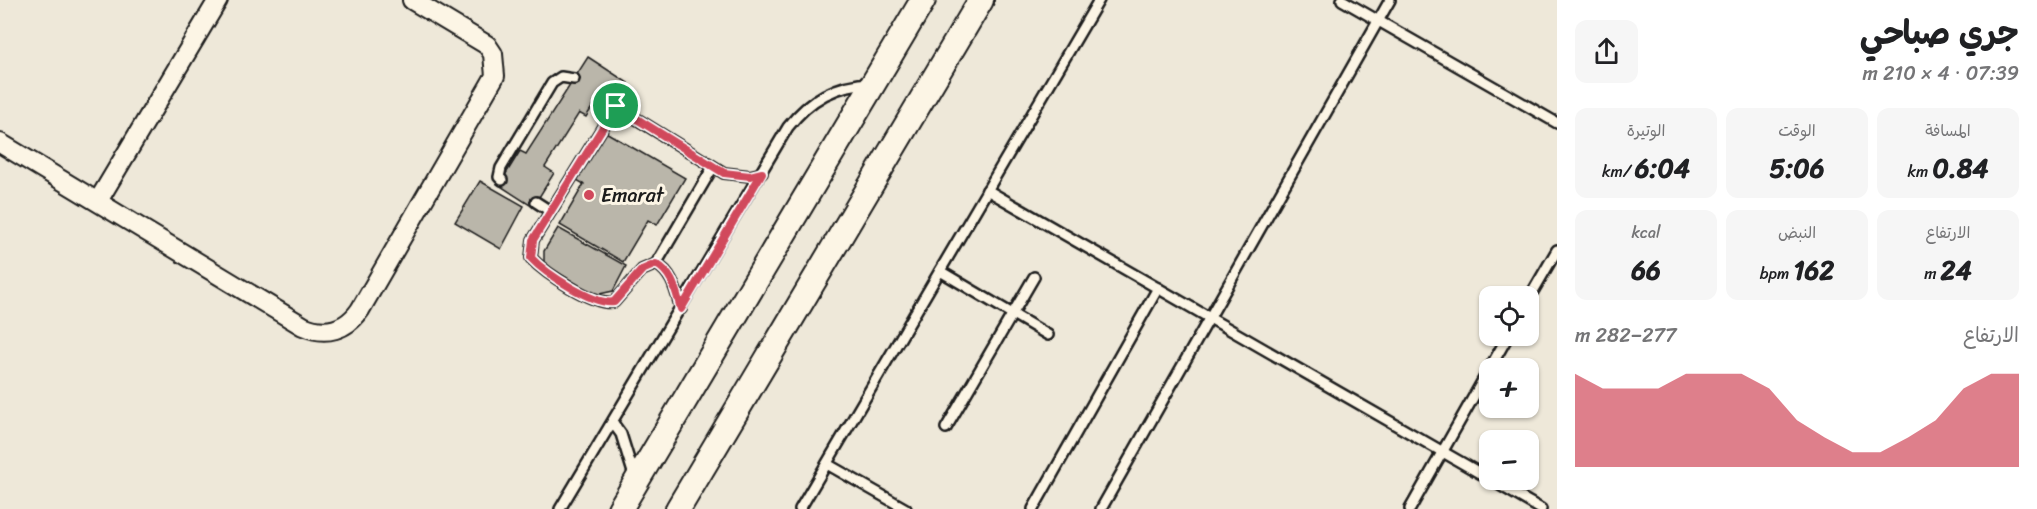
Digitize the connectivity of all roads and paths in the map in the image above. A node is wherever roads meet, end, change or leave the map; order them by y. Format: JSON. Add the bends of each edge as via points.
{"nodes":[{"id":1,"x":218,"y":0,"type":"edge"},
{"id":2,"x":412,"y":0,"type":"edge"},
{"id":3,"x":981,"y":0,"type":"edge"},
{"id":4,"x":1099,"y":0,"type":"edge"},
{"id":5,"x":1342,"y":0,"type":"edge"},
{"id":6,"x":1390,"y":0,"type":"edge"},
{"id":7,"x":915,"y":5,"type":"edge"},
{"id":8,"x":1378,"y":21,"type":"junction"},
{"id":9,"x":573,"y":79,"type":"dead end"},
{"id":10,"x":873,"y":83,"type":"junction"},
{"id":11,"x":1557,"y":123,"type":"edge"},
{"id":12,"x":0,"y":143,"type":"edge"},
{"id":13,"x":713,"y":167,"type":"junction"},
{"id":14,"x":762,"y":173,"type":"junction"},
{"id":15,"x":502,"y":180,"type":"dead end"},
{"id":16,"x":987,"y":190,"type":"junction"},
{"id":17,"x":98,"y":201,"type":"junction"},
{"id":18,"x":536,"y":202,"type":"dead end"},
{"id":19,"x":550,"y":211,"type":"junction"},
{"id":20,"x":1557,"y":250,"type":"edge"},
{"id":21,"x":656,"y":264,"type":"junction"},
{"id":22,"x":939,"y":271,"type":"junction"},
{"id":23,"x":1034,"y":277,"type":"dead end"},
{"id":24,"x":1536,"y":286,"type":"edge"},
{"id":25,"x":1158,"y":288,"type":"junction"},
{"id":26,"x":681,"y":309,"type":"junction"},
{"id":27,"x":1012,"y":314,"type":"junction"},
{"id":28,"x":1210,"y":318,"type":"junction"},
{"id":29,"x":1048,"y":335,"type":"dead end"},
{"id":30,"x":1502,"y":346,"type":"edge"},
{"id":31,"x":613,"y":423,"type":"junction"},
{"id":32,"x":946,"y":428,"type":"dead end"},
{"id":33,"x":1442,"y":452,"type":"junction"},
{"id":34,"x":827,"y":464,"type":"junction"},
{"id":35,"x":1479,"y":474,"type":"edge"},
{"id":36,"x":636,"y":482,"type":"junction"},
{"id":37,"x":1508,"y":490,"type":"edge"},
{"id":38,"x":560,"y":509,"type":"edge"},
{"id":39,"x":620,"y":509,"type":"edge"},
{"id":40,"x":678,"y":509,"type":"edge"},
{"id":41,"x":800,"y":509,"type":"edge"},
{"id":42,"x":906,"y":509,"type":"edge"},
{"id":43,"x":1033,"y":509,"type":"edge"},
{"id":44,"x":1101,"y":509,"type":"edge"},
{"id":45,"x":1410,"y":509,"type":"edge"},
{"id":46,"x":1541,"y":509,"type":"edge"}],
"edges":[{"from":1,"to":17,"type":"street"},
{"from":2,"to":17,"type":"street","via":[[487,45],[493,54],[495,75],[360,310],[345,326],[324,332],[303,326]]},
{"from":3,"to":40,"type":"street"},
{"from":4,"to":16,"type":"lane"},
{"from":5,"to":8,"type":"lane"},
{"from":6,"to":8,"type":"lane"},
{"from":7,"to":10,"type":"street"},
{"from":8,"to":11,"type":"lane"},
{"from":8,"to":28,"type":"lane"},
{"from":9,"to":15,"type":"lane","via":[[561,77],[552,83],[501,168]]},
{"from":10,"to":14,"type":"lane","via":[[831,90],[807,105],[788,126]]},
{"from":10,"to":36,"type":"street"},
{"from":12,"to":17,"type":"street"},
{"from":13,"to":14,"type":"lane","via":[[737,176]]},
{"from":13,"to":19,"type":"lane","via":[[615,106]]},
{"from":13,"to":21,"type":"lane"},
{"from":14,"to":26,"type":"lane"},
{"from":16,"to":22,"type":"lane"},
{"from":16,"to":25,"type":"lane"},
{"from":18,"to":19,"type":"lane"},
{"from":19,"to":21,"type":"lane","via":[[533,240],[531,258],[545,271],[601,303],[614,302],[642,270]]},
{"from":20,"to":24,"type":"lane"},
{"from":21,"to":26,"type":"lane","via":[[672,281]]},
{"from":22,"to":27,"type":"lane"},
{"from":22,"to":34,"type":"lane"},
{"from":23,"to":27,"type":"lane"},
{"from":25,"to":28,"type":"lane"},
{"from":25,"to":43,"type":"lane"},
{"from":26,"to":31,"type":"lane"},
{"from":27,"to":29,"type":"lane"},
{"from":27,"to":32,"type":"lane"},
{"from":28,"to":33,"type":"lane"},
{"from":28,"to":44,"type":"lane"},
{"from":30,"to":33,"type":"lane"},
{"from":31,"to":36,"type":"lane","via":[[621,434]]},
{"from":31,"to":38,"type":"lane"},
{"from":33,"to":35,"type":"lane"},
{"from":33,"to":45,"type":"lane"},
{"from":34,"to":41,"type":"lane"},
{"from":34,"to":42,"type":"lane"},
{"from":36,"to":39,"type":"street"},
{"from":37,"to":46,"type":"lane"}]}
